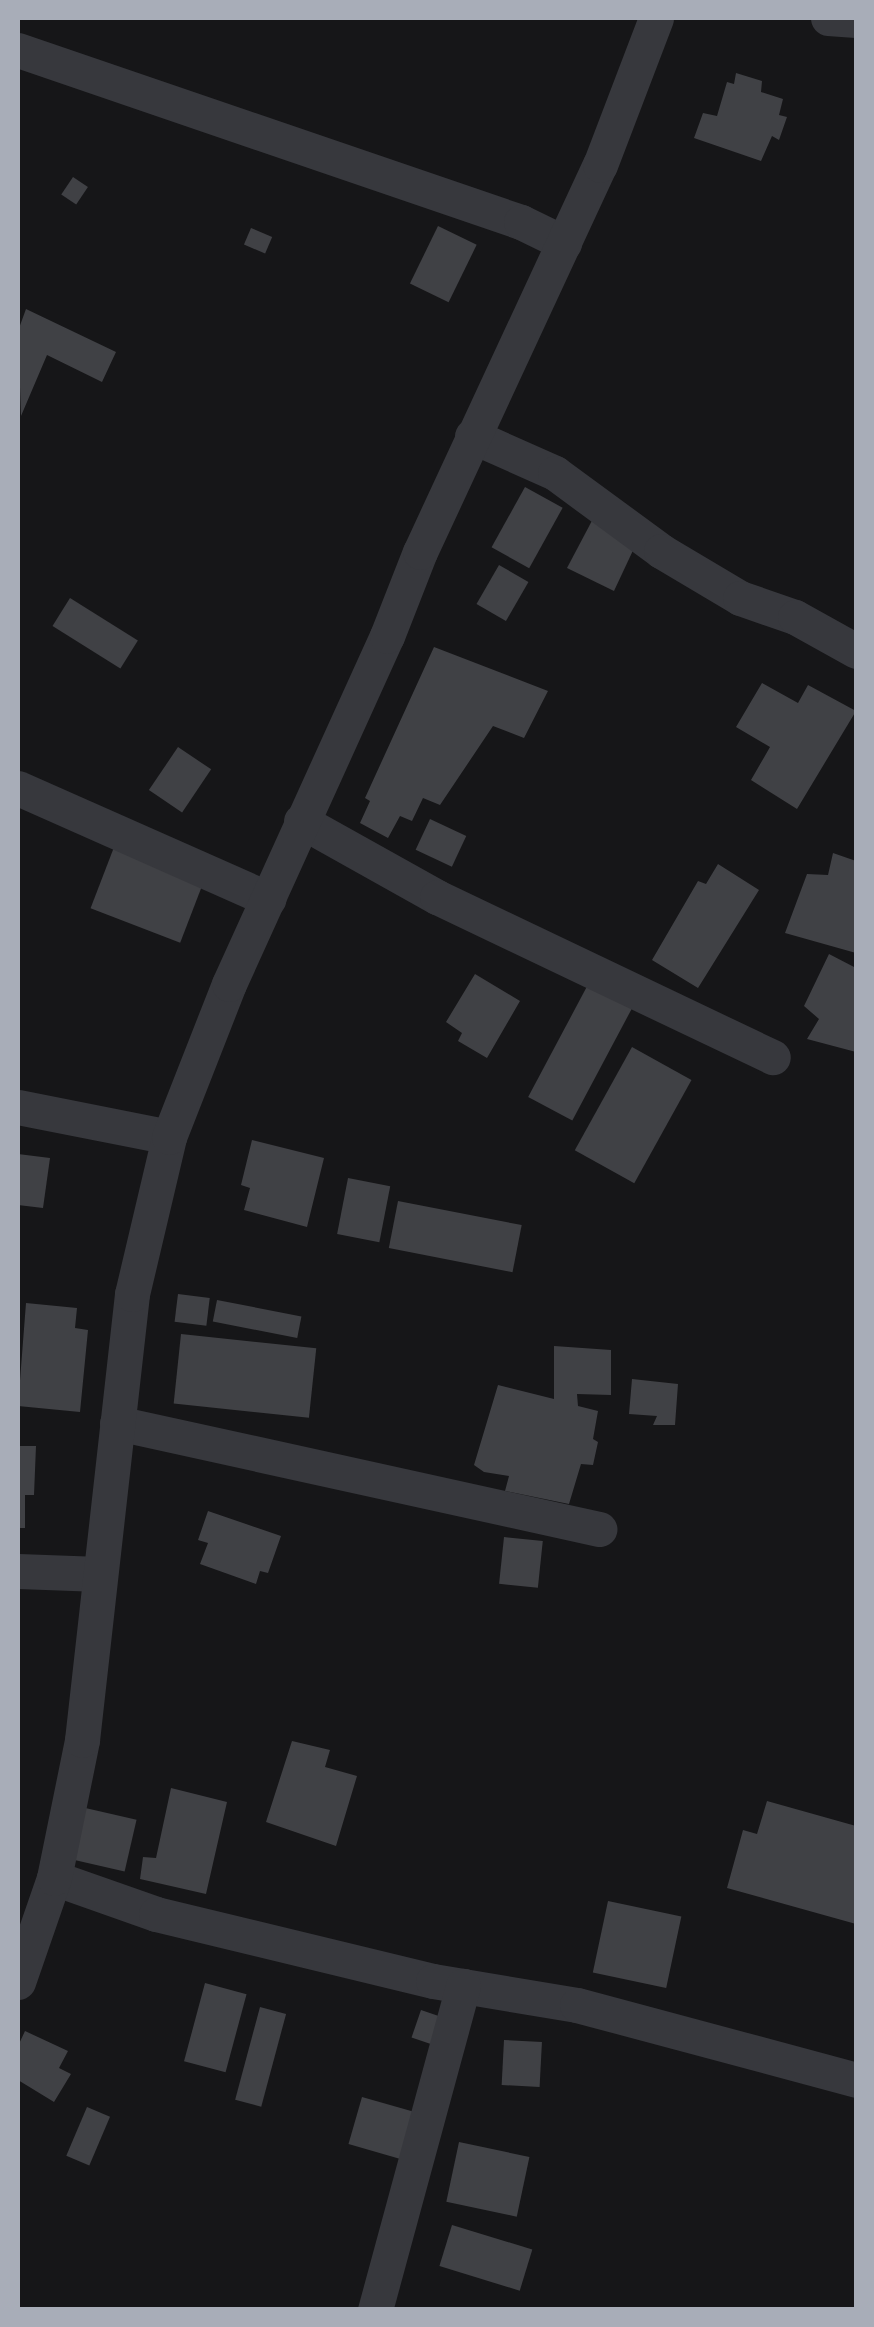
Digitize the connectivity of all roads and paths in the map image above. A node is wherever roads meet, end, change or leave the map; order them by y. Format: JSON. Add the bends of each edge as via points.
{"nodes":[{"id":1,"x":656,"y":18,"type":"edge"},
{"id":2,"x":828,"y":18,"type":"edge"},
{"id":3,"x":856,"y":20,"type":"edge"},
{"id":4,"x":18,"y":50,"type":"edge"},
{"id":5,"x":564,"y":244,"type":"junction"},
{"id":6,"x":472,"y":436,"type":"junction"},
{"id":7,"x":856,"y":650,"type":"edge"},
{"id":8,"x":18,"y":788,"type":"edge"},
{"id":9,"x":301,"y":822,"type":"junction"},
{"id":10,"x":268,"y":899,"type":"junction"},
{"id":11,"x":773,"y":1057,"type":"dead end"},
{"id":12,"x":18,"y":1107,"type":"edge"},
{"id":13,"x":168,"y":1138,"type":"junction"},
{"id":14,"x":117,"y":1423,"type":"junction"},
{"id":15,"x":599,"y":1530,"type":"dead end"},
{"id":16,"x":18,"y":1571,"type":"edge"},
{"id":17,"x":100,"y":1574,"type":"junction"},
{"id":18,"x":54,"y":1878,"type":"junction"},
{"id":19,"x":18,"y":1982,"type":"edge"},
{"id":20,"x":463,"y":1986,"type":"junction"},
{"id":21,"x":856,"y":2080,"type":"edge"},
{"id":22,"x":375,"y":2310,"type":"edge"}],
"edges":[{"from":1,"to":5,"type":"street"},
{"from":2,"to":3,"type":"street"},
{"from":4,"to":5,"type":"street","via":[[503,216]]},
{"from":5,"to":6,"type":"street"},
{"from":6,"to":7,"type":"street","via":[[555,474],[740,598],[795,617]]},
{"from":6,"to":9,"type":"street"},
{"from":8,"to":10,"type":"street"},
{"from":9,"to":10,"type":"street"},
{"from":9,"to":11,"type":"street","via":[[436,897]]},
{"from":10,"to":13,"type":"street"},
{"from":12,"to":13,"type":"street"},
{"from":13,"to":14,"type":"street","via":[[140,1243]]},
{"from":14,"to":15,"type":"street"},
{"from":14,"to":17,"type":"street"},
{"from":16,"to":17,"type":"street"},
{"from":17,"to":18,"type":"street","via":[[82,1740]]},
{"from":18,"to":19,"type":"street"},
{"from":18,"to":20,"type":"street","via":[[156,1914]]},
{"from":20,"to":21,"type":"street","via":[[578,2004]]},
{"from":20,"to":22,"type":"street"}]}
